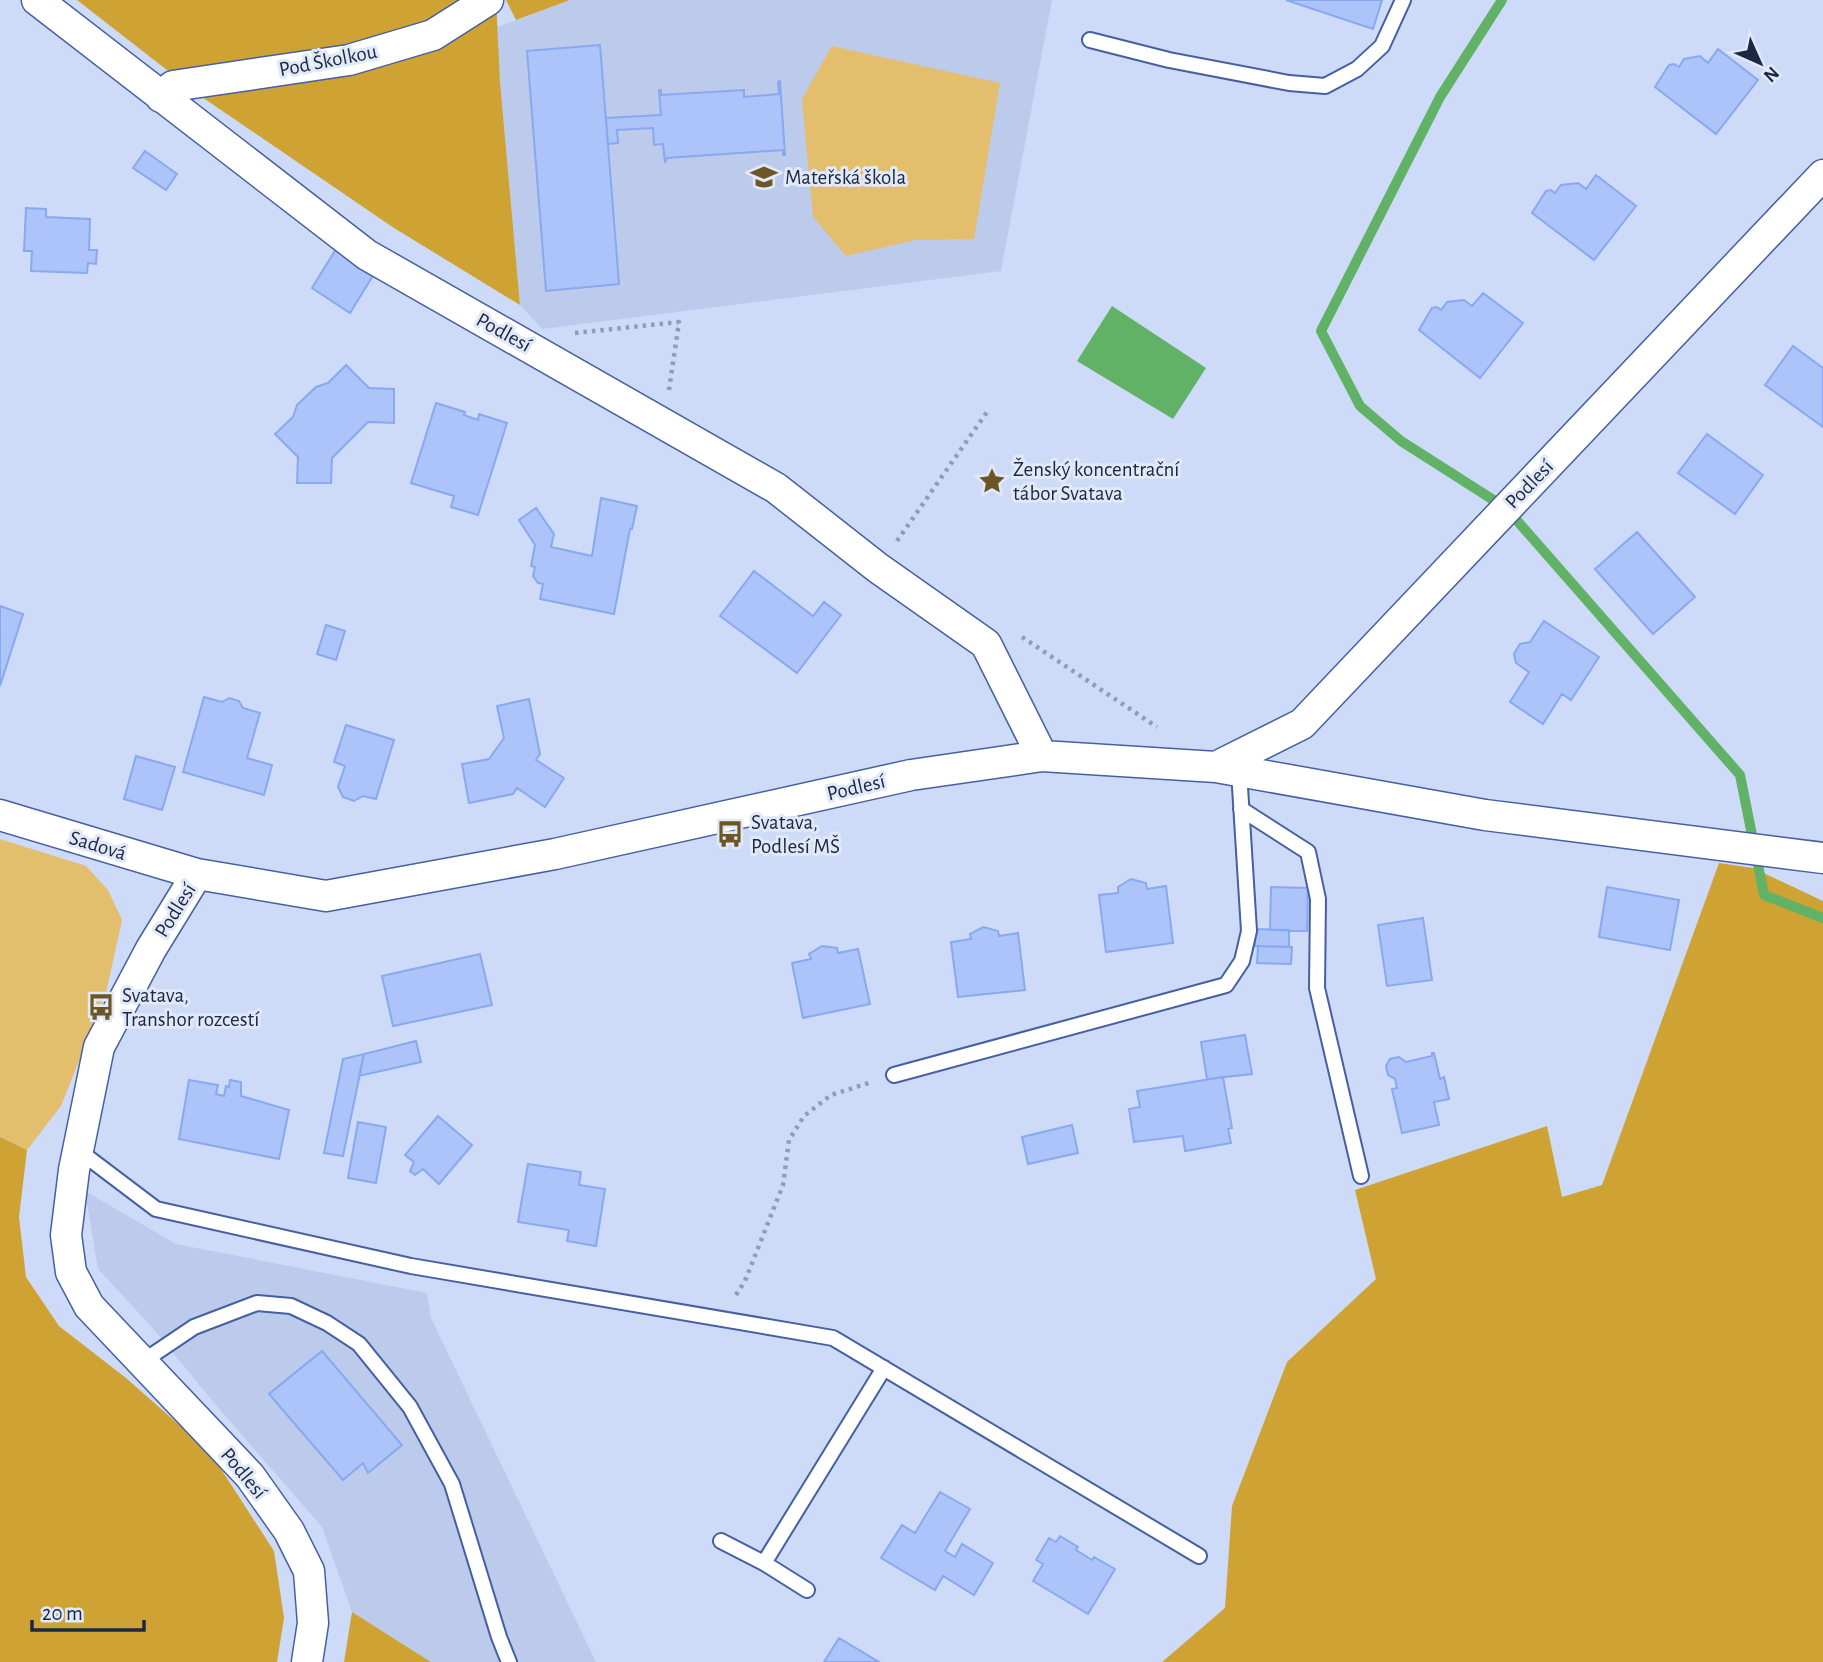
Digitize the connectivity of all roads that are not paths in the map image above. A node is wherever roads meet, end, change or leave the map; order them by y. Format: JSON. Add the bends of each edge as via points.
{"nodes":[{"id":1,"x":37,"y":0,"type":"edge"},
{"id":2,"x":488,"y":0,"type":"edge"},
{"id":3,"x":1404,"y":0,"type":"edge"},
{"id":4,"x":1090,"y":40,"type":"dead end"},
{"id":5,"x":161,"y":97,"type":"junction"},
{"id":6,"x":1823,"y":174,"type":"edge"},
{"id":7,"x":1042,"y":756,"type":"junction"},
{"id":8,"x":1228,"y":769,"type":"junction"},
{"id":9,"x":1241,"y":809,"type":"junction"},
{"id":10,"x":0,"y":815,"type":"edge"},
{"id":11,"x":1823,"y":858,"type":"edge"},
{"id":12,"x":197,"y":874,"type":"junction"},
{"id":13,"x":894,"y":1075,"type":"road end"},
{"id":14,"x":78,"y":1150,"type":"junction"},
{"id":15,"x":1361,"y":1175,"type":"dead end"},
{"id":16,"x":142,"y":1362,"type":"junction"},
{"id":17,"x":884,"y":1368,"type":"junction"},
{"id":18,"x":721,"y":1541,"type":"dead end"},
{"id":19,"x":1199,"y":1556,"type":"dead end"},
{"id":20,"x":764,"y":1563,"type":"junction"},
{"id":21,"x":807,"y":1590,"type":"dead end"},
{"id":22,"x":307,"y":1662,"type":"edge"},
{"id":23,"x":509,"y":1662,"type":"edge"}],
"edges":[{"from":1,"to":5,"type":"street","name":"Podlesí"},
{"from":2,"to":5,"type":"street","name":"Pod Školkou","via":[[433,35],[349,60],[173,86]]},
{"from":3,"to":4,"type":"lane","via":[[1382,46],[1357,69],[1325,86],[1169,60]]},
{"from":5,"to":7,"type":"street","name":"Podlesí","via":[[367,255],[776,488],[878,568],[986,643]]},
{"from":6,"to":8,"type":"street","name":"Podlesí","via":[[1302,724]]},
{"from":7,"to":8,"type":"street","name":"Podlesí"},
{"from":7,"to":12,"type":"street","name":"Podlesí","via":[[911,775],[555,854],[326,896]]},
{"from":8,"to":9,"type":"lane"},
{"from":8,"to":11,"type":"street","name":"Podlesí","via":[[1485,815]]},
{"from":9,"to":13,"type":"lane","via":[[1248,932],[1242,961],[1226,985]]},
{"from":9,"to":15,"type":"lane","via":[[1308,852],[1318,899],[1317,988]]},
{"from":10,"to":12,"type":"street","name":"Sadová"},
{"from":12,"to":14,"type":"street","name":"Podlesí","via":[[100,1047]]},
{"from":14,"to":16,"type":"street","name":"Podlesí","via":[[66,1235],[71,1272],[89,1306]]},
{"from":14,"to":17,"type":"lane","via":[[156,1209],[411,1266],[834,1338]]},
{"from":16,"to":22,"type":"street","name":"Podlesí","via":[[250,1476],[289,1531],[309,1571],[313,1623]]},
{"from":16,"to":23,"type":"lane","via":[[194,1327],[257,1303],[291,1306],[359,1344],[410,1407],[452,1484]]},
{"from":17,"to":19,"type":"lane"},
{"from":17,"to":20,"type":"lane"},
{"from":18,"to":20,"type":"lane"},
{"from":20,"to":21,"type":"lane"}]}
